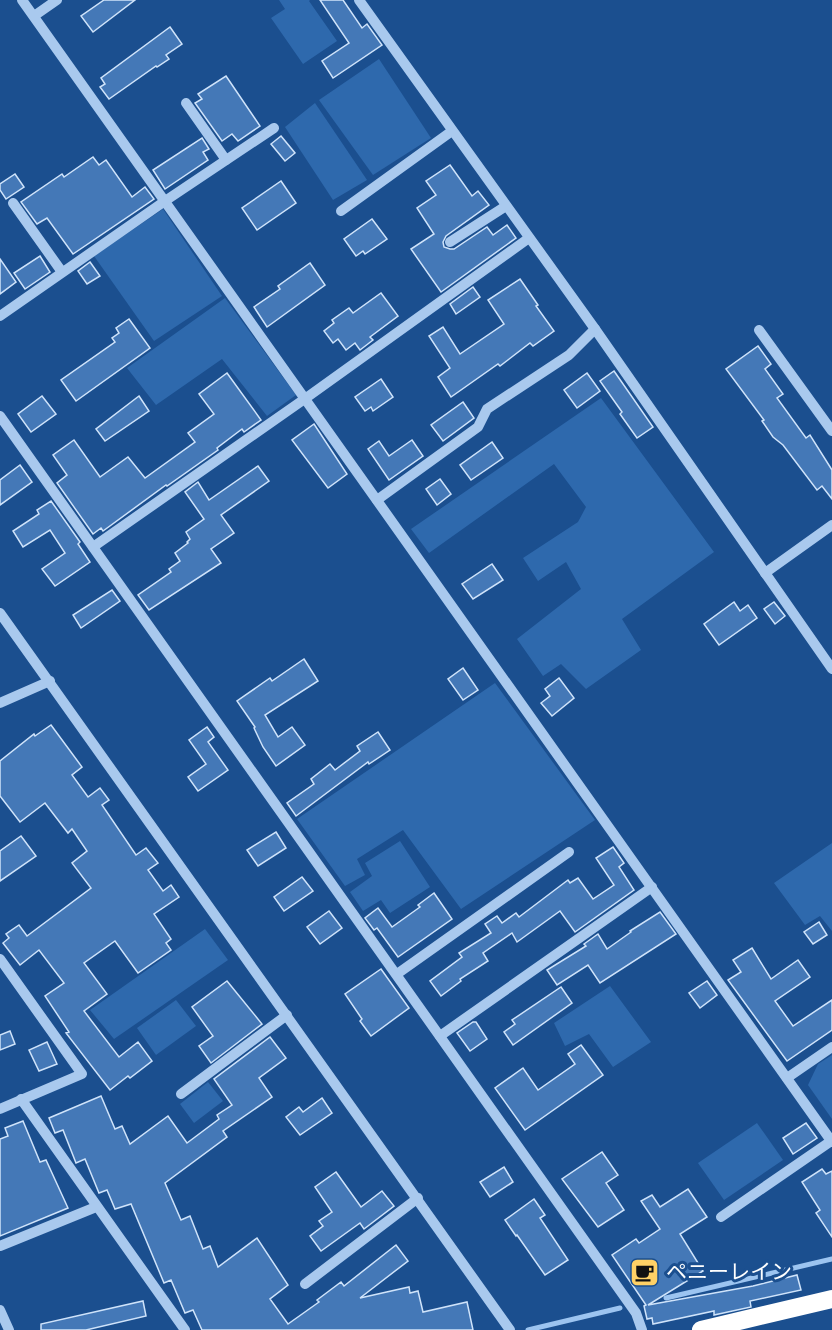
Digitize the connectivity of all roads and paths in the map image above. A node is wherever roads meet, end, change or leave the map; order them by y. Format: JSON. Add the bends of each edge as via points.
{"nodes":[{"id":1,"x":22,"y":0,"type":"edge"},
{"id":2,"x":57,"y":0,"type":"edge"},
{"id":3,"x":359,"y":0,"type":"edge"},
{"id":4,"x":34,"y":16,"type":"junction"},
{"id":5,"x":186,"y":103,"type":"dead end"},
{"id":6,"x":274,"y":128,"type":"dead end"},
{"id":7,"x":452,"y":131,"type":"junction"},
{"id":8,"x":226,"y":160,"type":"junction"},
{"id":9,"x":165,"y":201,"type":"junction"},
{"id":10,"x":13,"y":203,"type":"dead end"},
{"id":11,"x":506,"y":206,"type":"junction"},
{"id":12,"x":341,"y":211,"type":"dead end"},
{"id":13,"x":529,"y":238,"type":"junction"},
{"id":14,"x":450,"y":242,"type":"dead end"},
{"id":15,"x":62,"y":272,"type":"junction"},
{"id":16,"x":0,"y":316,"type":"edge"},
{"id":17,"x":595,"y":329,"type":"junction"},
{"id":18,"x":759,"y":330,"type":"dead end"},
{"id":19,"x":306,"y":398,"type":"junction"},
{"id":20,"x":0,"y":416,"type":"edge"},
{"id":21,"x":832,"y":431,"type":"edge"},
{"id":22,"x":377,"y":500,"type":"junction"},
{"id":23,"x":832,"y":525,"type":"edge"},
{"id":24,"x":93,"y":547,"type":"junction"},
{"id":25,"x":765,"y":573,"type":"junction"},
{"id":26,"x":0,"y":613,"type":"edge"},
{"id":27,"x":832,"y":669,"type":"edge"},
{"id":28,"x":50,"y":681,"type":"junction"},
{"id":29,"x":0,"y":704,"type":"edge"},
{"id":30,"x":569,"y":852,"type":"dead end"},
{"id":31,"x":652,"y":887,"type":"junction"},
{"id":32,"x":0,"y":959,"type":"edge"},
{"id":33,"x":397,"y":975,"type":"junction"},
{"id":34,"x":287,"y":1015,"type":"junction"},
{"id":35,"x":440,"y":1036,"type":"junction"},
{"id":36,"x":832,"y":1047,"type":"edge"},
{"id":37,"x":787,"y":1078,"type":"junction"},
{"id":38,"x":181,"y":1094,"type":"dead end"},
{"id":39,"x":21,"y":1099,"type":"junction"},
{"id":40,"x":0,"y":1109,"type":"edge"},
{"id":41,"x":832,"y":1141,"type":"edge"},
{"id":42,"x":417,"y":1198,"type":"junction"},
{"id":43,"x":96,"y":1207,"type":"junction"},
{"id":44,"x":721,"y":1217,"type":"dead end"},
{"id":45,"x":0,"y":1246,"type":"edge"},
{"id":46,"x":306,"y":1284,"type":"dead end"},
{"id":47,"x":832,"y":1299,"type":"edge"},
{"id":48,"x":0,"y":1310,"type":"edge"},
{"id":49,"x":9,"y":1330,"type":"edge"},
{"id":50,"x":185,"y":1330,"type":"edge"},
{"id":51,"x":510,"y":1330,"type":"edge"},
{"id":52,"x":642,"y":1330,"type":"edge"},
{"id":53,"x":701,"y":1330,"type":"edge"}],
"edges":[{"from":1,"to":4,"type":"street"},
{"from":2,"to":4,"type":"street"},
{"from":3,"to":7,"type":"street"},
{"from":4,"to":9,"type":"street"},
{"from":5,"to":8,"type":"street"},
{"from":6,"to":8,"type":"street"},
{"from":7,"to":11,"type":"street"},
{"from":7,"to":12,"type":"street"},
{"from":8,"to":9,"type":"street"},
{"from":9,"to":15,"type":"street"},
{"from":9,"to":19,"type":"street"},
{"from":10,"to":15,"type":"street"},
{"from":11,"to":13,"type":"street"},
{"from":11,"to":14,"type":"street"},
{"from":13,"to":17,"type":"street"},
{"from":13,"to":19,"type":"street"},
{"from":15,"to":16,"type":"street"},
{"from":17,"to":22,"type":"street","via":[[569,355],[487,410],[478,427]]},
{"from":17,"to":25,"type":"street"},
{"from":18,"to":21,"type":"street"},
{"from":19,"to":22,"type":"street"},
{"from":19,"to":24,"type":"street"},
{"from":20,"to":24,"type":"street"},
{"from":22,"to":31,"type":"street"},
{"from":23,"to":25,"type":"street"},
{"from":24,"to":33,"type":"street"},
{"from":25,"to":27,"type":"street"},
{"from":26,"to":28,"type":"street"},
{"from":28,"to":29,"type":"street"},
{"from":28,"to":34,"type":"street"},
{"from":30,"to":33,"type":"street"},
{"from":31,"to":35,"type":"street"},
{"from":31,"to":37,"type":"street"},
{"from":32,"to":39,"type":"street","via":[[82,1074]]},
{"from":33,"to":35,"type":"street"},
{"from":34,"to":38,"type":"street"},
{"from":34,"to":42,"type":"street"},
{"from":35,"to":52,"type":"street","via":[[636,1313]]},
{"from":36,"to":37,"type":"street"},
{"from":37,"to":41,"type":"street"},
{"from":39,"to":40,"type":"street"},
{"from":39,"to":43,"type":"street"},
{"from":41,"to":44,"type":"street"},
{"from":42,"to":46,"type":"street"},
{"from":42,"to":51,"type":"street"},
{"from":43,"to":45,"type":"street"},
{"from":43,"to":50,"type":"street"},
{"from":47,"to":53,"type":"highway"},
{"from":48,"to":49,"type":"street"}]}
